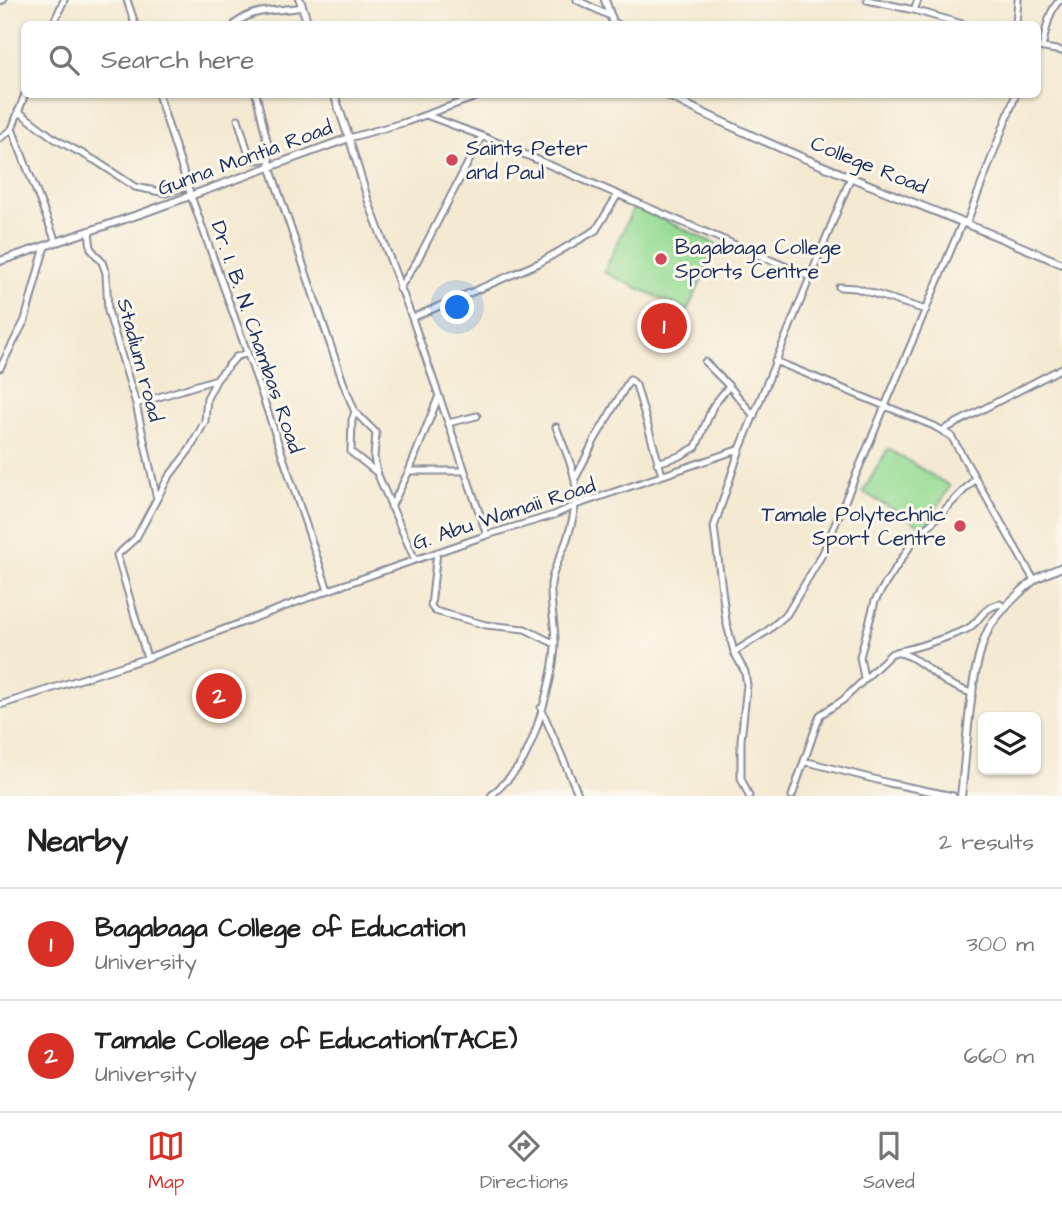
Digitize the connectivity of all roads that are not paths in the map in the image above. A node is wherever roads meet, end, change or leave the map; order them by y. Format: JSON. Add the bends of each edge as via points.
{"nodes":[{"id":1,"x":64,"y":0,"type":"edge"},
{"id":2,"x":127,"y":0,"type":"edge"},
{"id":3,"x":577,"y":0,"type":"edge"},
{"id":4,"x":605,"y":0,"type":"edge"},
{"id":5,"x":867,"y":0,"type":"edge"},
{"id":6,"x":918,"y":0,"type":"edge"},
{"id":7,"x":1018,"y":0,"type":"edge"},
{"id":8,"x":1060,"y":0,"type":"edge"},
{"id":9,"x":301,"y":3,"type":"edge"},
{"id":10,"x":914,"y":10,"type":"junction"},
{"id":11,"x":54,"y":21,"type":"edge"},
{"id":12,"x":134,"y":21,"type":"edge"},
{"id":13,"x":239,"y":21,"type":"edge"},
{"id":14,"x":307,"y":21,"type":"edge"},
{"id":15,"x":611,"y":21,"type":"edge"},
{"id":16,"x":613,"y":21,"type":"edge"},
{"id":17,"x":952,"y":21,"type":"edge"},
{"id":18,"x":1016,"y":21,"type":"edge"},
{"id":19,"x":1041,"y":44,"type":"edge"},
{"id":20,"x":1041,"y":47,"type":"edge"},
{"id":21,"x":1062,"y":51,"type":"edge"},
{"id":22,"x":23,"y":98,"type":"edge"},
{"id":23,"x":159,"y":98,"type":"edge"},
{"id":24,"x":257,"y":98,"type":"edge"},
{"id":25,"x":335,"y":98,"type":"edge"},
{"id":26,"x":473,"y":98,"type":"edge"},
{"id":27,"x":673,"y":98,"type":"edge"},
{"id":28,"x":1014,"y":98,"type":"edge"},
{"id":29,"x":18,"y":111,"type":"junction"},
{"id":30,"x":426,"y":115,"type":"junction"},
{"id":31,"x":238,"y":119,"type":"dead end"},
{"id":32,"x":12,"y":129,"type":"junction"},
{"id":33,"x":482,"y":136,"type":"junction"},
{"id":34,"x":0,"y":138,"type":"edge"},
{"id":35,"x":349,"y":138,"type":"junction"},
{"id":36,"x":269,"y":158,"type":"junction"},
{"id":37,"x":270,"y":167,"type":"junction"},
{"id":38,"x":851,"y":177,"type":"junction"},
{"id":39,"x":187,"y":187,"type":"junction"},
{"id":40,"x":617,"y":195,"type":"junction"},
{"id":41,"x":191,"y":196,"type":"junction"},
{"id":42,"x":965,"y":222,"type":"junction"},
{"id":43,"x":89,"y":231,"type":"junction"},
{"id":44,"x":56,"y":242,"type":"junction"},
{"id":45,"x":45,"y":246,"type":"junction"},
{"id":46,"x":0,"y":261,"type":"edge"},
{"id":47,"x":1062,"y":264,"type":"edge"},
{"id":48,"x":810,"y":277,"type":"junction"},
{"id":49,"x":839,"y":287,"type":"dead end"},
{"id":50,"x":399,"y":289,"type":"junction"},
{"id":51,"x":926,"y":310,"type":"junction"},
{"id":52,"x":412,"y":318,"type":"junction"},
{"id":53,"x":247,"y":353,"type":"junction"},
{"id":54,"x":775,"y":361,"type":"junction"},
{"id":55,"x":705,"y":362,"type":"dead end"},
{"id":56,"x":0,"y":368,"type":"edge"},
{"id":57,"x":1062,"y":368,"type":"edge"},
{"id":58,"x":217,"y":379,"type":"junction"},
{"id":59,"x":729,"y":386,"type":"junction"},
{"id":60,"x":438,"y":398,"type":"junction"},
{"id":61,"x":136,"y":404,"type":"junction"},
{"id":62,"x":886,"y":406,"type":"junction"},
{"id":63,"x":355,"y":412,"type":"junction"},
{"id":64,"x":477,"y":416,"type":"dead end"},
{"id":65,"x":754,"y":416,"type":"junction"},
{"id":66,"x":448,"y":423,"type":"junction"},
{"id":67,"x":556,"y":428,"type":"dead end"},
{"id":68,"x":943,"y":430,"type":"junction"},
{"id":69,"x":740,"y":449,"type":"junction"},
{"id":70,"x":657,"y":463,"type":"junction"},
{"id":71,"x":409,"y":471,"type":"junction"},
{"id":72,"x":463,"y":471,"type":"junction"},
{"id":73,"x":377,"y":473,"type":"junction"},
{"id":74,"x":662,"y":475,"type":"junction"},
{"id":75,"x":576,"y":477,"type":"junction"},
{"id":76,"x":974,"y":480,"type":"junction"},
{"id":77,"x":157,"y":500,"type":"junction"},
{"id":78,"x":576,"y":505,"type":"junction"},
{"id":79,"x":391,"y":507,"type":"junction"},
{"id":80,"x":487,"y":535,"type":"junction"},
{"id":81,"x":437,"y":552,"type":"junction"},
{"id":82,"x":415,"y":560,"type":"junction"},
{"id":83,"x":1062,"y":567,"type":"edge"},
{"id":84,"x":1034,"y":580,"type":"junction"},
{"id":85,"x":328,"y":590,"type":"junction"},
{"id":86,"x":1006,"y":608,"type":"junction"},
{"id":87,"x":555,"y":644,"type":"junction"},
{"id":88,"x":734,"y":652,"type":"junction"},
{"id":89,"x":896,"y":652,"type":"junction"},
{"id":90,"x":146,"y":658,"type":"junction"},
{"id":91,"x":863,"y":678,"type":"junction"},
{"id":92,"x":972,"y":694,"type":"junction"},
{"id":93,"x":0,"y":705,"type":"edge"},
{"id":94,"x":541,"y":708,"type":"junction"},
{"id":95,"x":804,"y":761,"type":"junction"},
{"id":96,"x":491,"y":796,"type":"edge"},
{"id":97,"x":579,"y":796,"type":"edge"},
{"id":98,"x":750,"y":796,"type":"edge"},
{"id":99,"x":792,"y":796,"type":"edge"},
{"id":100,"x":953,"y":796,"type":"edge"},
{"id":101,"x":961,"y":796,"type":"edge"}],
"edges":[{"from":1,"to":11,"type":"street"},
{"from":2,"to":12,"type":"street"},
{"from":3,"to":15,"type":"street"},
{"from":4,"to":16,"type":"street"},
{"from":5,"to":10,"type":"street"},
{"from":6,"to":10,"type":"street"},
{"from":7,"to":18,"type":"street"},
{"from":8,"to":19,"type":"street"},
{"from":9,"to":13,"type":"street","via":[[286,10],[260,10]]},
{"from":9,"to":14,"type":"street"},
{"from":10,"to":17,"type":"street"},
{"from":20,"to":21,"type":"street"},
{"from":22,"to":29,"type":"street"},
{"from":23,"to":39,"type":"street","name":"Dr. I. B. N. Chambas Road"},
{"from":24,"to":36,"type":"street"},
{"from":25,"to":35,"type":"street"},
{"from":26,"to":30,"type":"street","name":"Gunna Montia Road"},
{"from":27,"to":38,"type":"street","name":"College Road"},
{"from":28,"to":42,"type":"street"},
{"from":29,"to":32,"type":"street"},
{"from":29,"to":39,"type":"street","via":[[135,187],[166,193]]},
{"from":30,"to":33,"type":"street"},
{"from":30,"to":35,"type":"street","name":"Gunna Montia Road"},
{"from":31,"to":36,"type":"street","via":[[248,152],[256,160]]},
{"from":32,"to":34,"type":"street"},
{"from":32,"to":44,"type":"street"},
{"from":33,"to":40,"type":"street"},
{"from":33,"to":50,"type":"street"},
{"from":35,"to":37,"type":"street","name":"Gunna Montia Road"},
{"from":35,"to":50,"type":"street"},
{"from":36,"to":37,"type":"street"},
{"from":37,"to":41,"type":"street","name":"Gunna Montia Road"},
{"from":37,"to":63,"type":"street"},
{"from":38,"to":42,"type":"street","name":"College Road"},
{"from":38,"to":48,"type":"street"},
{"from":39,"to":41,"type":"street","name":"Dr. I. B. N. Chambas Road"},
{"from":40,"to":48,"type":"street"},
{"from":40,"to":52,"type":"street","via":[[602,225],[588,236],[529,268]]},
{"from":41,"to":43,"type":"street","name":"Gunna Montia Road"},
{"from":41,"to":53,"type":"street","name":"Dr. I. B. N. Chambas Road"},
{"from":42,"to":47,"type":"street","name":"College Road"},
{"from":42,"to":51,"type":"street"},
{"from":43,"to":44,"type":"street","name":"Gunna Montia Road"},
{"from":43,"to":61,"type":"street","name":"Stadium road","via":[[91,249],[106,273],[108,312]]},
{"from":44,"to":45,"type":"street","name":"Gunna Montia Road"},
{"from":45,"to":46,"type":"street","name":"Gunna Montia Road"},
{"from":45,"to":56,"type":"street","via":[[25,320]]},
{"from":48,"to":54,"type":"street"},
{"from":49,"to":51,"type":"street"},
{"from":50,"to":52,"type":"street"},
{"from":51,"to":62,"type":"street"},
{"from":52,"to":60,"type":"street"},
{"from":53,"to":58,"type":"street","via":[[236,357]]},
{"from":53,"to":85,"type":"street","name":"Dr. I. B. N. Chambas Road"},
{"from":54,"to":62,"type":"street"},
{"from":54,"to":65,"type":"street"},
{"from":55,"to":59,"type":"street"},
{"from":57,"to":68,"type":"street"},
{"from":58,"to":61,"type":"street"},
{"from":58,"to":77,"type":"street","via":[[207,398],[205,421]]},
{"from":59,"to":65,"type":"street"},
{"from":59,"to":70,"type":"street","via":[[713,406],[696,447]]},
{"from":60,"to":66,"type":"street"},
{"from":60,"to":71,"type":"street"},
{"from":61,"to":77,"type":"street","name":"Stadium road"},
{"from":62,"to":68,"type":"street"},
{"from":62,"to":88,"type":"street","via":[[824,553],[787,614]]},
{"from":63,"to":73,"type":"street","via":[[376,433]]},
{"from":63,"to":73,"type":"street","via":[[351,452]]},
{"from":64,"to":66,"type":"street"},
{"from":65,"to":69,"type":"street"},
{"from":66,"to":72,"type":"street"},
{"from":67,"to":75,"type":"street"},
{"from":68,"to":76,"type":"street","via":[[959,448]]},
{"from":69,"to":74,"type":"street","name":"G. Abu Wamaii Road"},
{"from":69,"to":88,"type":"street","via":[[714,527]]},
{"from":70,"to":74,"type":"street"},
{"from":70,"to":75,"type":"street","via":[[636,385],[630,379]]},
{"from":71,"to":72,"type":"street"},
{"from":71,"to":79,"type":"street"},
{"from":72,"to":80,"type":"street"},
{"from":73,"to":79,"type":"street"},
{"from":74,"to":78,"type":"street","name":"G. Abu Wamaii Road"},
{"from":75,"to":78,"type":"street"},
{"from":76,"to":84,"type":"street"},
{"from":76,"to":91,"type":"street","via":[[912,543],[875,601],[860,657]]},
{"from":77,"to":90,"type":"street","via":[[136,538],[117,556]]},
{"from":78,"to":80,"type":"street","name":"G. Abu Wamaii Road"},
{"from":78,"to":87,"type":"street","via":[[551,585]]},
{"from":79,"to":82,"type":"street"},
{"from":80,"to":81,"type":"street","name":"G. Abu Wamaii Road"},
{"from":81,"to":82,"type":"street","name":"G. Abu Wamaii Road"},
{"from":81,"to":87,"type":"street","via":[[432,609],[486,625],[525,629]]},
{"from":82,"to":85,"type":"street","name":"G. Abu Wamaii Road"},
{"from":83,"to":84,"type":"street"},
{"from":84,"to":86,"type":"street"},
{"from":85,"to":90,"type":"street","name":"G. Abu Wamaii Road"},
{"from":86,"to":89,"type":"street","via":[[991,606],[967,629]]},
{"from":86,"to":92,"type":"street","via":[[984,640]]},
{"from":87,"to":94,"type":"street"},
{"from":88,"to":98,"type":"street","via":[[747,685],[741,778]]},
{"from":89,"to":91,"type":"street"},
{"from":89,"to":92,"type":"street"},
{"from":90,"to":93,"type":"street","name":"G. Abu Wamaii Road"},
{"from":91,"to":95,"type":"street","via":[[843,700],[820,715]]},
{"from":92,"to":101,"type":"street"},
{"from":94,"to":96,"type":"street","via":[[523,760]]},
{"from":94,"to":97,"type":"street"},
{"from":95,"to":99,"type":"street"},
{"from":95,"to":100,"type":"street"}]}
